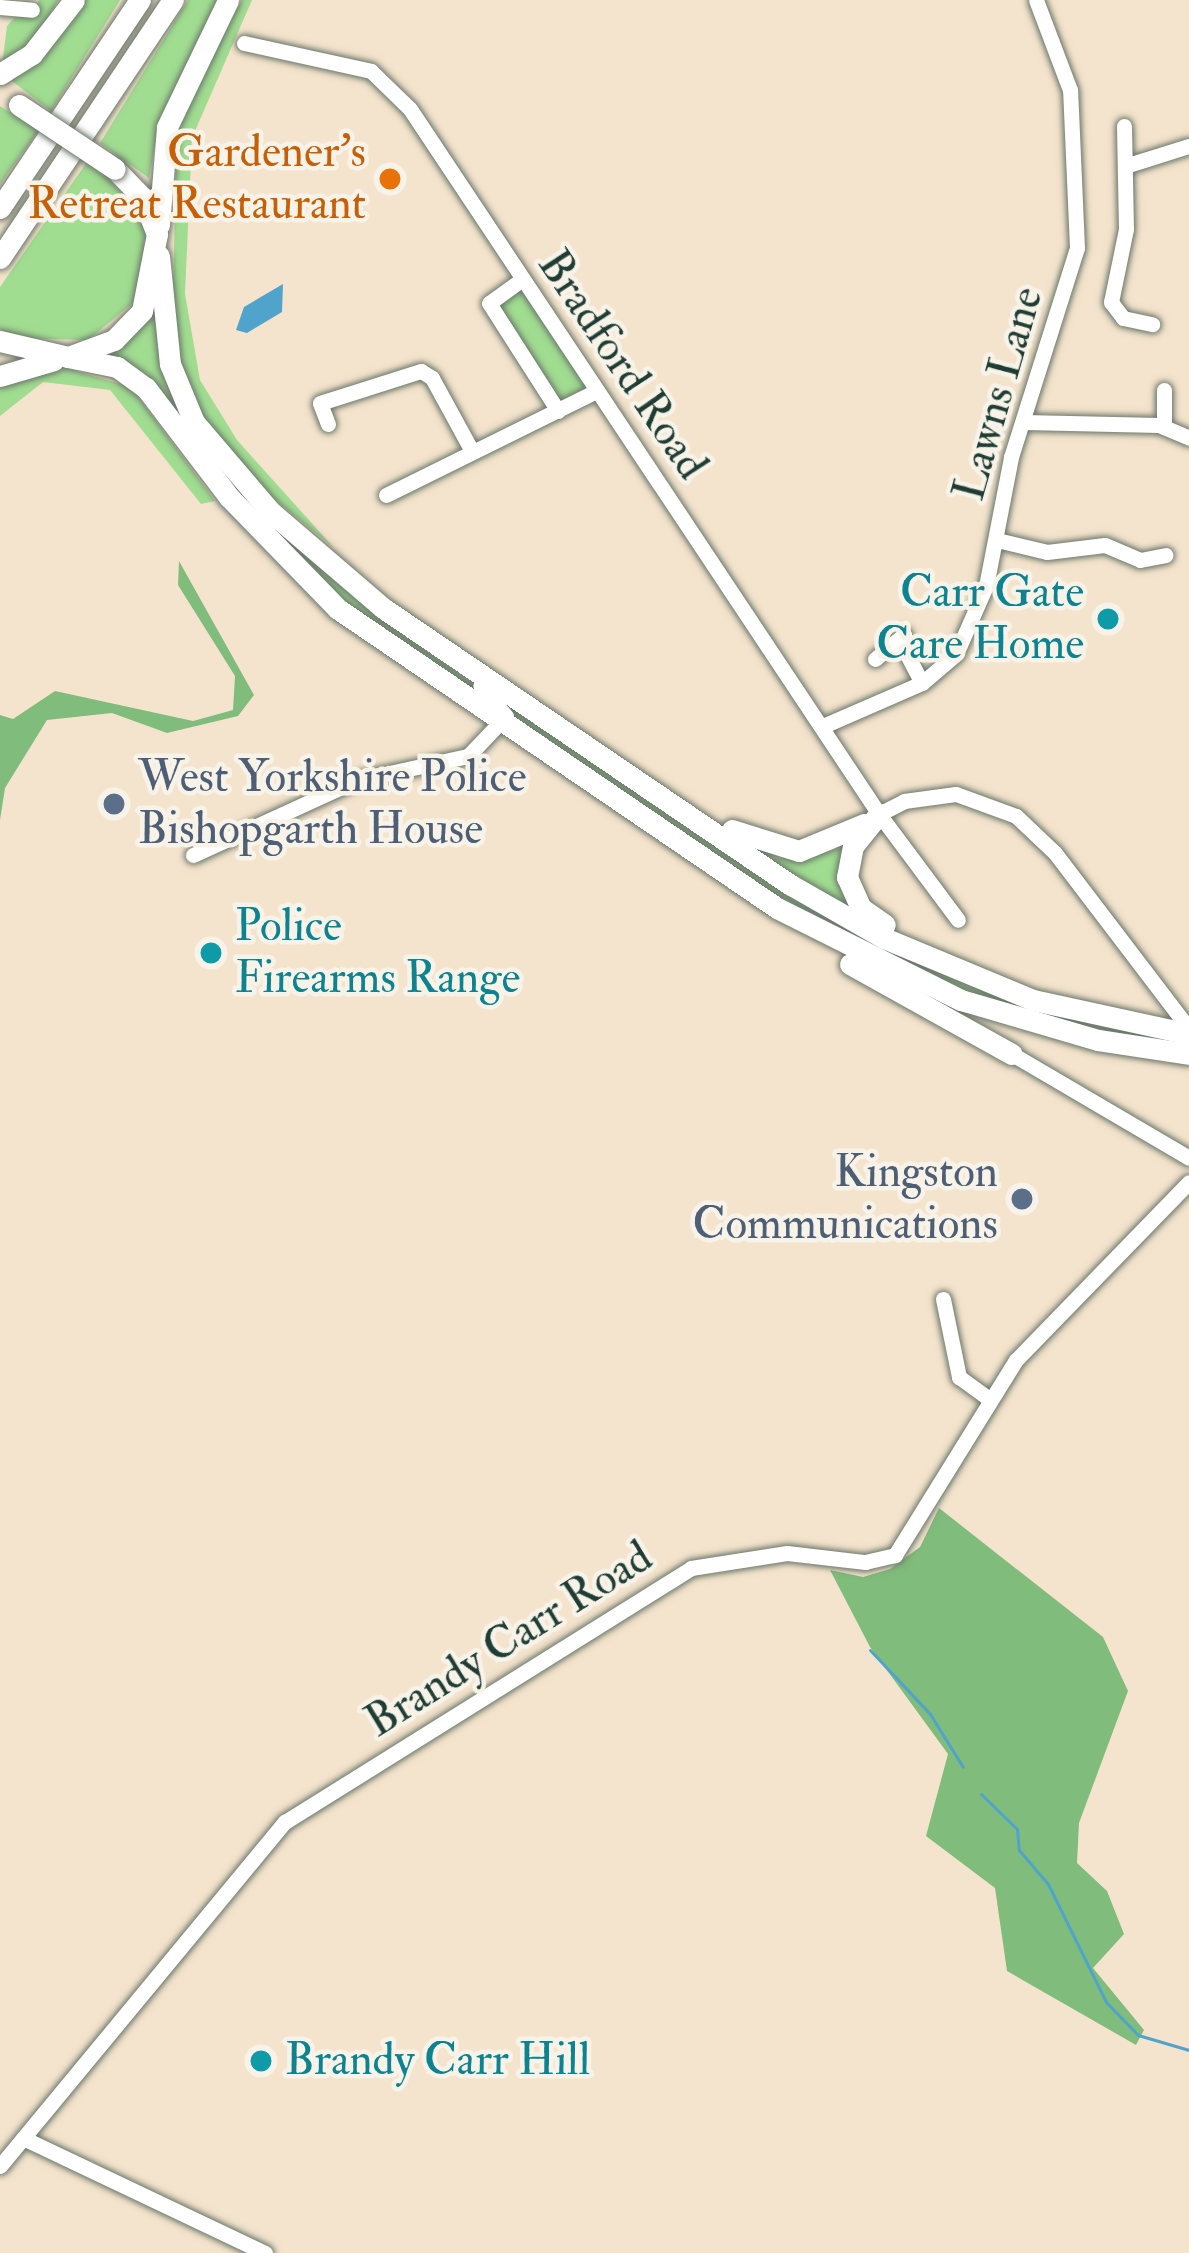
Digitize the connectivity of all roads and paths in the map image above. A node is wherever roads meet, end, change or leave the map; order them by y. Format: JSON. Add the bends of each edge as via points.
{"nodes":[{"id":1,"x":74,"y":0,"type":"edge"},
{"id":2,"x":140,"y":0,"type":"edge"},
{"id":3,"x":173,"y":0,"type":"edge"},
{"id":4,"x":228,"y":0,"type":"edge"},
{"id":5,"x":1036,"y":0,"type":"edge"},
{"id":6,"x":32,"y":10,"type":"dead end"},
{"id":7,"x":5,"y":12,"type":"edge"},
{"id":8,"x":244,"y":44,"type":"dead end"},
{"id":9,"x":0,"y":74,"type":"edge"},
{"id":10,"x":10,"y":101,"type":"edge"},
{"id":11,"x":1124,"y":127,"type":"dead end"},
{"id":12,"x":1189,"y":146,"type":"edge"},
{"id":13,"x":1125,"y":166,"type":"junction"},
{"id":14,"x":0,"y":208,"type":"edge"},
{"id":15,"x":159,"y":250,"type":"junction"},
{"id":16,"x":0,"y":258,"type":"edge"},
{"id":17,"x":520,"y":280,"type":"junction"},
{"id":18,"x":1152,"y":324,"type":"dead end"},
{"id":19,"x":0,"y":341,"type":"edge"},
{"id":20,"x":67,"y":357,"type":"junction"},
{"id":21,"x":0,"y":376,"type":"edge"},
{"id":22,"x":1164,"y":390,"type":"dead end"},
{"id":23,"x":596,"y":391,"type":"junction"},
{"id":24,"x":558,"y":411,"type":"junction"},
{"id":25,"x":1024,"y":422,"type":"junction"},
{"id":26,"x":328,"y":424,"type":"dead end"},
{"id":27,"x":1164,"y":427,"type":"junction"},
{"id":28,"x":1189,"y":438,"type":"edge"},
{"id":29,"x":472,"y":452,"type":"junction"},
{"id":30,"x":386,"y":494,"type":"dead end"},
{"id":31,"x":997,"y":540,"type":"junction"},
{"id":32,"x":1166,"y":555,"type":"dead end"},
{"id":33,"x":419,"y":634,"type":"junction"},
{"id":34,"x":875,"y":659,"type":"dead end"},
{"id":35,"x":922,"y":683,"type":"junction"},
{"id":36,"x":469,"y":701,"type":"junction"},
{"id":37,"x":502,"y":724,"type":"junction"},
{"id":38,"x":823,"y":726,"type":"junction"},
{"id":39,"x":479,"y":747,"type":"junction"},
{"id":40,"x":676,"y":806,"type":"junction"},
{"id":41,"x":879,"y":814,"type":"junction"},
{"id":42,"x":193,"y":855,"type":"dead end"},
{"id":43,"x":777,"y":908,"type":"junction"},
{"id":44,"x":958,"y":920,"type":"dead end"},
{"id":45,"x":1104,"y":1019,"type":"junction"},
{"id":46,"x":1189,"y":1032,"type":"edge"},
{"id":47,"x":1012,"y":1054,"type":"joint"},
{"id":48,"x":1189,"y":1054,"type":"edge"},
{"id":49,"x":1189,"y":1158,"type":"edge"},
{"id":50,"x":1189,"y":1182,"type":"edge"},
{"id":51,"x":943,"y":1299,"type":"dead end"},
{"id":52,"x":989,"y":1399,"type":"junction"},
{"id":53,"x":23,"y":2138,"type":"junction"},
{"id":54,"x":0,"y":2167,"type":"edge"},
{"id":55,"x":266,"y":2253,"type":"edge"}],
"edges":[{"from":1,"to":9,"type":"highway","via":[[32,54]]},
{"from":2,"to":14,"type":"highway"},
{"from":3,"to":16,"type":"highway"},
{"from":4,"to":15,"type":"highway","via":[[167,127]]},
{"from":5,"to":25,"type":"street","name":"Lawns Lane","via":[[1070,90],[1077,248]]},
{"from":6,"to":7,"type":"street"},
{"from":8,"to":17,"type":"street","name":"Bradford Road","via":[[371,71],[410,109]]},
{"from":10,"to":15,"type":"highway","bridge":true,"via":[[115,169],[148,207]]},
{"from":11,"to":13,"type":"street"},
{"from":12,"to":13,"type":"street"},
{"from":13,"to":18,"type":"street","via":[[1126,229],[1111,302],[1123,318]]},
{"from":15,"to":20,"type":"highway","via":[[147,303],[130,327]]},
{"from":15,"to":33,"type":"highway","via":[[170,364],[194,422],[271,512]]},
{"from":17,"to":23,"type":"street","name":"Bradford Road"},
{"from":17,"to":24,"type":"street","via":[[489,303]]},
{"from":19,"to":20,"type":"highway"},
{"from":20,"to":21,"type":"highway"},
{"from":20,"to":36,"type":"highway","via":[[117,367],[139,381],[305,580]]},
{"from":22,"to":27,"type":"street"},
{"from":23,"to":24,"type":"street"},
{"from":23,"to":38,"type":"street","name":"Bradford Road"},
{"from":24,"to":29,"type":"street"},
{"from":25,"to":27,"type":"street"},
{"from":25,"to":31,"type":"street","name":"Lawns Lane"},
{"from":26,"to":29,"type":"street","via":[[320,404],[421,371]]},
{"from":27,"to":28,"type":"street"},
{"from":29,"to":30,"type":"street"},
{"from":31,"to":32,"type":"street","via":[[1058,553],[1105,545],[1139,567]]},
{"from":31,"to":35,"type":"street","name":"Lawns Lane","via":[[970,633]]},
{"from":33,"to":37,"type":"street","via":[[493,693],[506,716]]},
{"from":33,"to":40,"type":"highway"},
{"from":34,"to":35,"type":"street","via":[[903,637]]},
{"from":35,"to":38,"type":"street","name":"Lawns Lane"},
{"from":36,"to":37,"type":"highway"},
{"from":36,"to":39,"type":"street"},
{"from":37,"to":39,"type":"street"},
{"from":37,"to":43,"type":"highway"},
{"from":38,"to":41,"type":"street","name":"Bradford Road"},
{"from":39,"to":42,"type":"street","via":[[461,760],[357,780]]},
{"from":40,"to":41,"type":"highway","via":[[784,850],[826,846]]},
{"from":40,"to":45,"type":"highway","via":[[884,938],[964,975]]},
{"from":41,"to":44,"type":"street","name":"Bradford Road"},
{"from":41,"to":45,"type":"highway","via":[[847,866],[854,898],[871,918],[936,953]]},
{"from":41,"to":46,"type":"street","via":[[904,801],[956,794],[1016,817],[1055,854]]},
{"from":43,"to":47,"type":"highway","via":[[827,950]]},
{"from":43,"to":48,"type":"highway","via":[[961,1000],[1098,1040]]},
{"from":45,"to":46,"type":"highway"},
{"from":47,"to":49,"type":"street"},
{"from":50,"to":52,"type":"street","name":"Brandy Carr Road","via":[[1016,1360]]},
{"from":51,"to":52,"type":"street","via":[[959,1377]]},
{"from":52,"to":53,"type":"street","name":"Brandy Carr Road","via":[[895,1555],[865,1562],[744,1557],[663,1580],[285,1822]]},
{"from":53,"to":54,"type":"street","name":"Brandy Carr Road"},
{"from":53,"to":55,"type":"street"}]}
